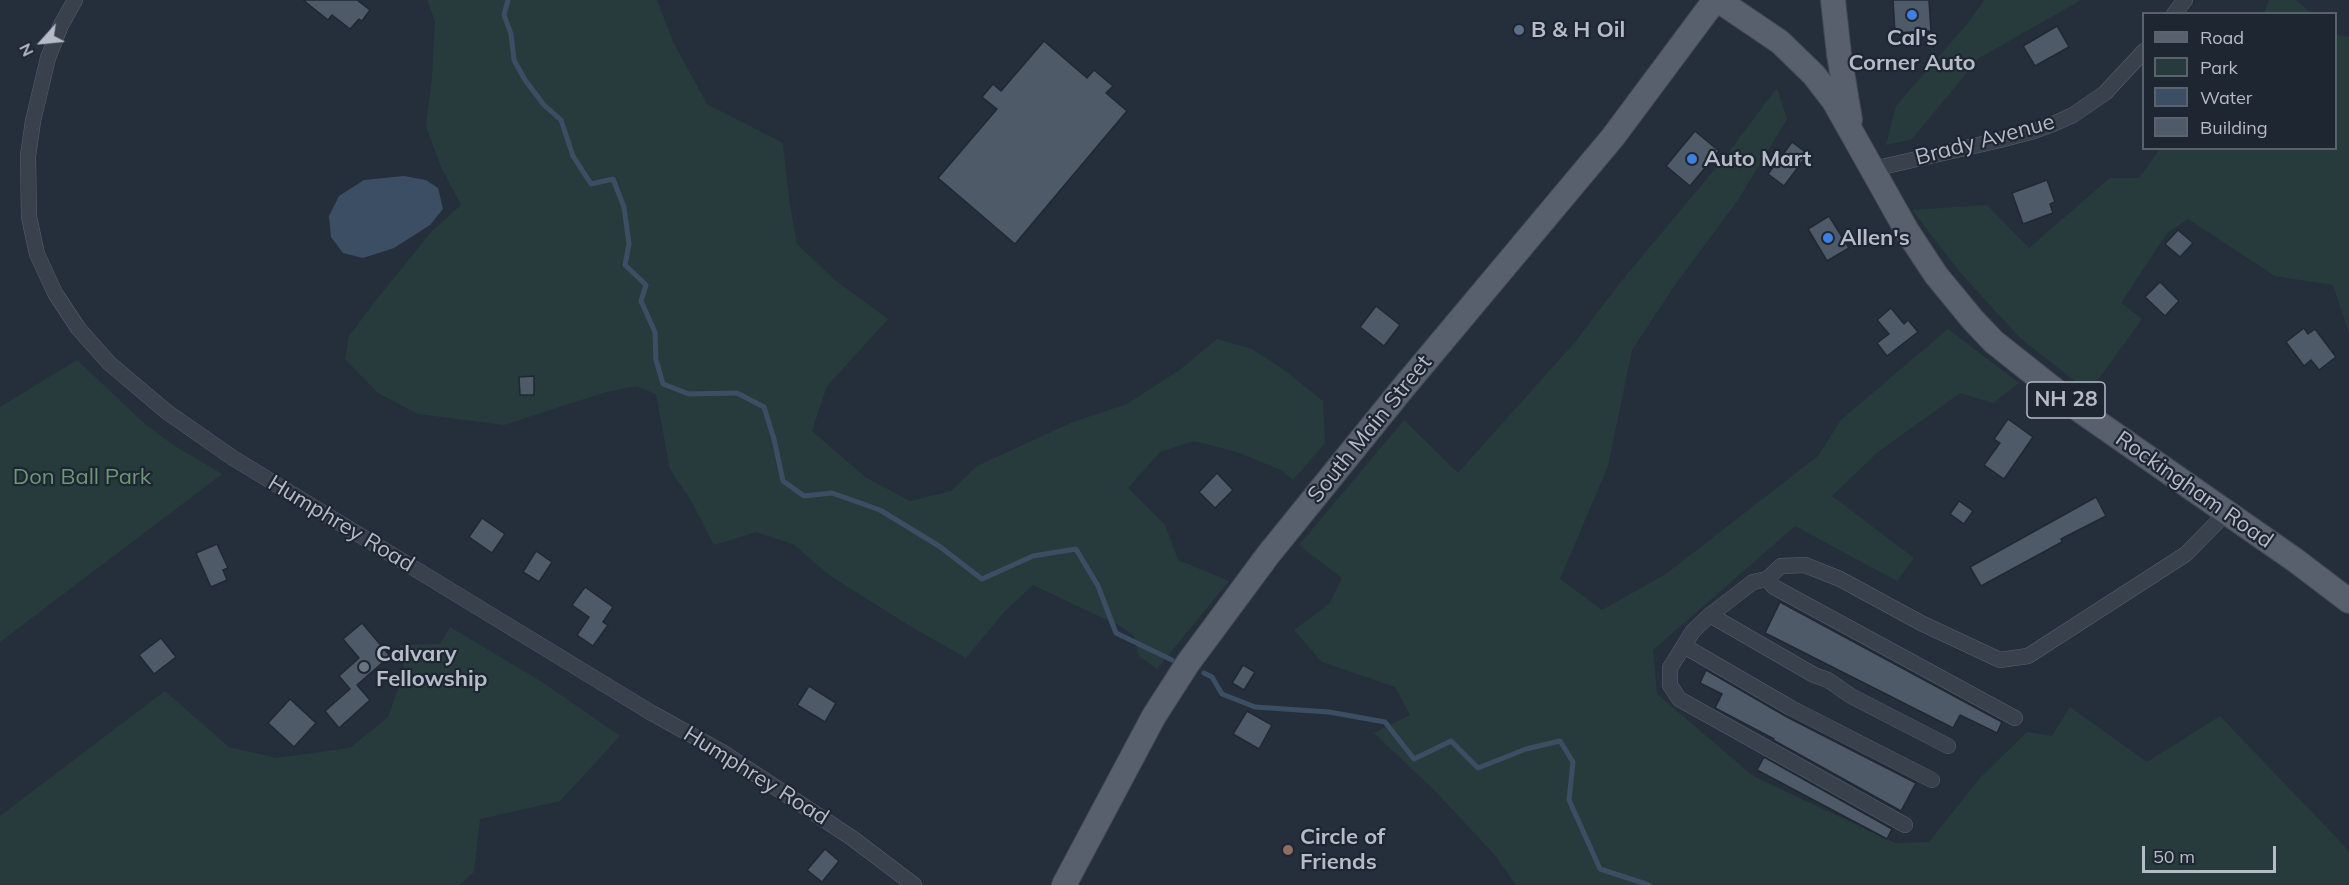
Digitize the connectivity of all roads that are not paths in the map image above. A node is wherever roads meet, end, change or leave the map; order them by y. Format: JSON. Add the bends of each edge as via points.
{"nodes":[{"id":1,"x":75,"y":0,"type":"edge"},
{"id":2,"x":1716,"y":0,"type":"edge"},
{"id":3,"x":1833,"y":0,"type":"edge"},
{"id":4,"x":2185,"y":0,"type":"edge"},
{"id":5,"x":2176,"y":12,"type":"edge"},
{"id":6,"x":2142,"y":53,"type":"edge"},
{"id":7,"x":1852,"y":131,"type":"junction"},
{"id":8,"x":1873,"y":169,"type":"junction"},
{"id":9,"x":2227,"y":512,"type":"junction"},
{"id":10,"x":1767,"y":579,"type":"junction"},
{"id":11,"x":2346,"y":595,"type":"edge"},
{"id":12,"x":1710,"y":615,"type":"junction"},
{"id":13,"x":1684,"y":646,"type":"junction"},
{"id":14,"x":2015,"y":718,"type":"dead end"},
{"id":15,"x":1948,"y":746,"type":"dead end"},
{"id":16,"x":1932,"y":780,"type":"dead end"},
{"id":17,"x":1905,"y":825,"type":"dead end"},
{"id":18,"x":914,"y":885,"type":"edge"},
{"id":19,"x":1064,"y":885,"type":"edge"}],
"edges":[{"from":1,"to":18,"type":"street","name":"Humphrey Road","via":[[48,58],[33,121],[28,156],[29,217],[37,254],[55,293],[108,363],[167,412],[233,458],[722,752],[843,831]]},
{"from":2,"to":7,"type":"main road","name":"Rockingham Road","number":"NH 28","via":[[1798,57],[1834,101]]},
{"from":2,"to":19,"type":"main road","name":"South Main Street","via":[[1613,137],[1403,387],[1188,663],[1154,716]]},
{"from":3,"to":7,"type":"main road","number":"NH 28"},
{"from":4,"to":5,"type":"street"},
{"from":6,"to":8,"type":"street","name":"Brady Avenue","via":[[2105,93],[2053,124]]},
{"from":7,"to":8,"type":"main road","name":"Rockingham Road","number":"NH 28"},
{"from":8,"to":9,"type":"main road","name":"Rockingham Road","number":"NH 28","via":[[1936,275],[1994,342],[2073,405]]},
{"from":9,"to":10,"type":"street","via":[[2186,554],[2028,656],[2000,660],[1805,565],[1781,566]]},
{"from":9,"to":11,"type":"main road","name":"Rockingham Road","number":"NH 28"},
{"from":10,"to":12,"type":"street","via":[[1752,582]]},
{"from":10,"to":14,"type":"street","via":[[1774,587]]},
{"from":12,"to":13,"type":"street"},
{"from":12,"to":15,"type":"street"},
{"from":13,"to":16,"type":"street","via":[[1791,708]]},
{"from":13,"to":17,"type":"street","via":[[1670,668],[1670,685],[1679,699]]}]}
